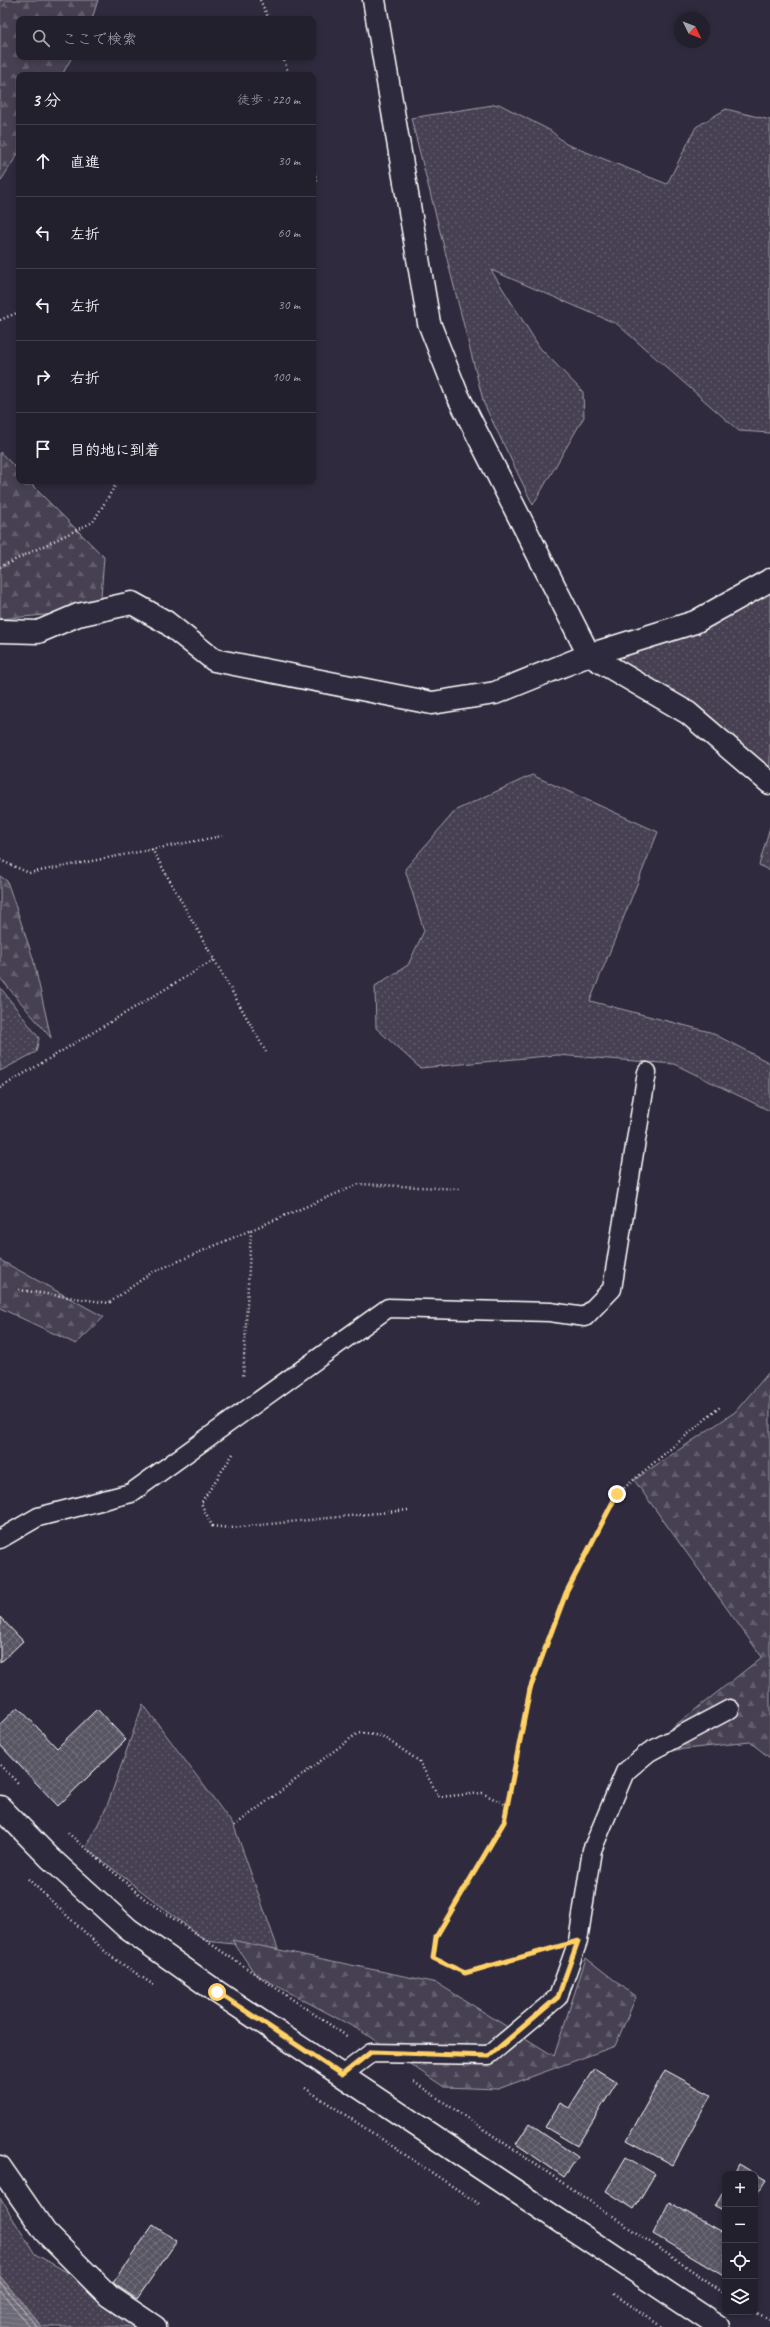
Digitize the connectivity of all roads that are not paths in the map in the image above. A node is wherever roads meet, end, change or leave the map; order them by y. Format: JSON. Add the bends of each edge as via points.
{"nodes":[{"id":1,"x":374,"y":0,"type":"edge"},
{"id":2,"x":770,"y":580,"type":"edge"},
{"id":3,"x":0,"y":631,"type":"edge"},
{"id":4,"x":589,"y":655,"type":"junction"},
{"id":5,"x":770,"y":783,"type":"edge"},
{"id":6,"x":647,"y":1072,"type":"dead end"},
{"id":7,"x":0,"y":1539,"type":"edge"},
{"id":8,"x":730,"y":1709,"type":"dead end"},
{"id":9,"x":0,"y":1807,"type":"edge"},
{"id":10,"x":342,"y":2075,"type":"junction"},
{"id":11,"x":0,"y":2167,"type":"edge"},
{"id":12,"x":156,"y":2327,"type":"edge"},
{"id":13,"x":720,"y":2327,"type":"edge"}],
"edges":[{"from":1,"to":4,"type":"street","via":[[429,323],[457,394]]},
{"from":2,"to":4,"type":"street","via":[[695,622]]},
{"from":3,"to":4,"type":"street","via":[[38,632],[78,615],[132,603],[166,622],[214,660],[432,703],[495,693]]},
{"from":4,"to":5,"type":"street","via":[[688,713]]},
{"from":6,"to":7,"type":"lane","via":[[612,1288],[585,1317],[550,1312],[388,1308],[131,1493],[38,1517]]},
{"from":8,"to":10,"type":"lane","via":[[649,1752],[625,1772],[592,1850],[578,1941],[558,1997],[489,2056],[371,2052]]},
{"from":9,"to":10,"type":"street","via":[[50,1858],[128,1929]]},
{"from":10,"to":13,"type":"street"},
{"from":11,"to":12,"type":"street","via":[[45,2232],[109,2296]]}]}
